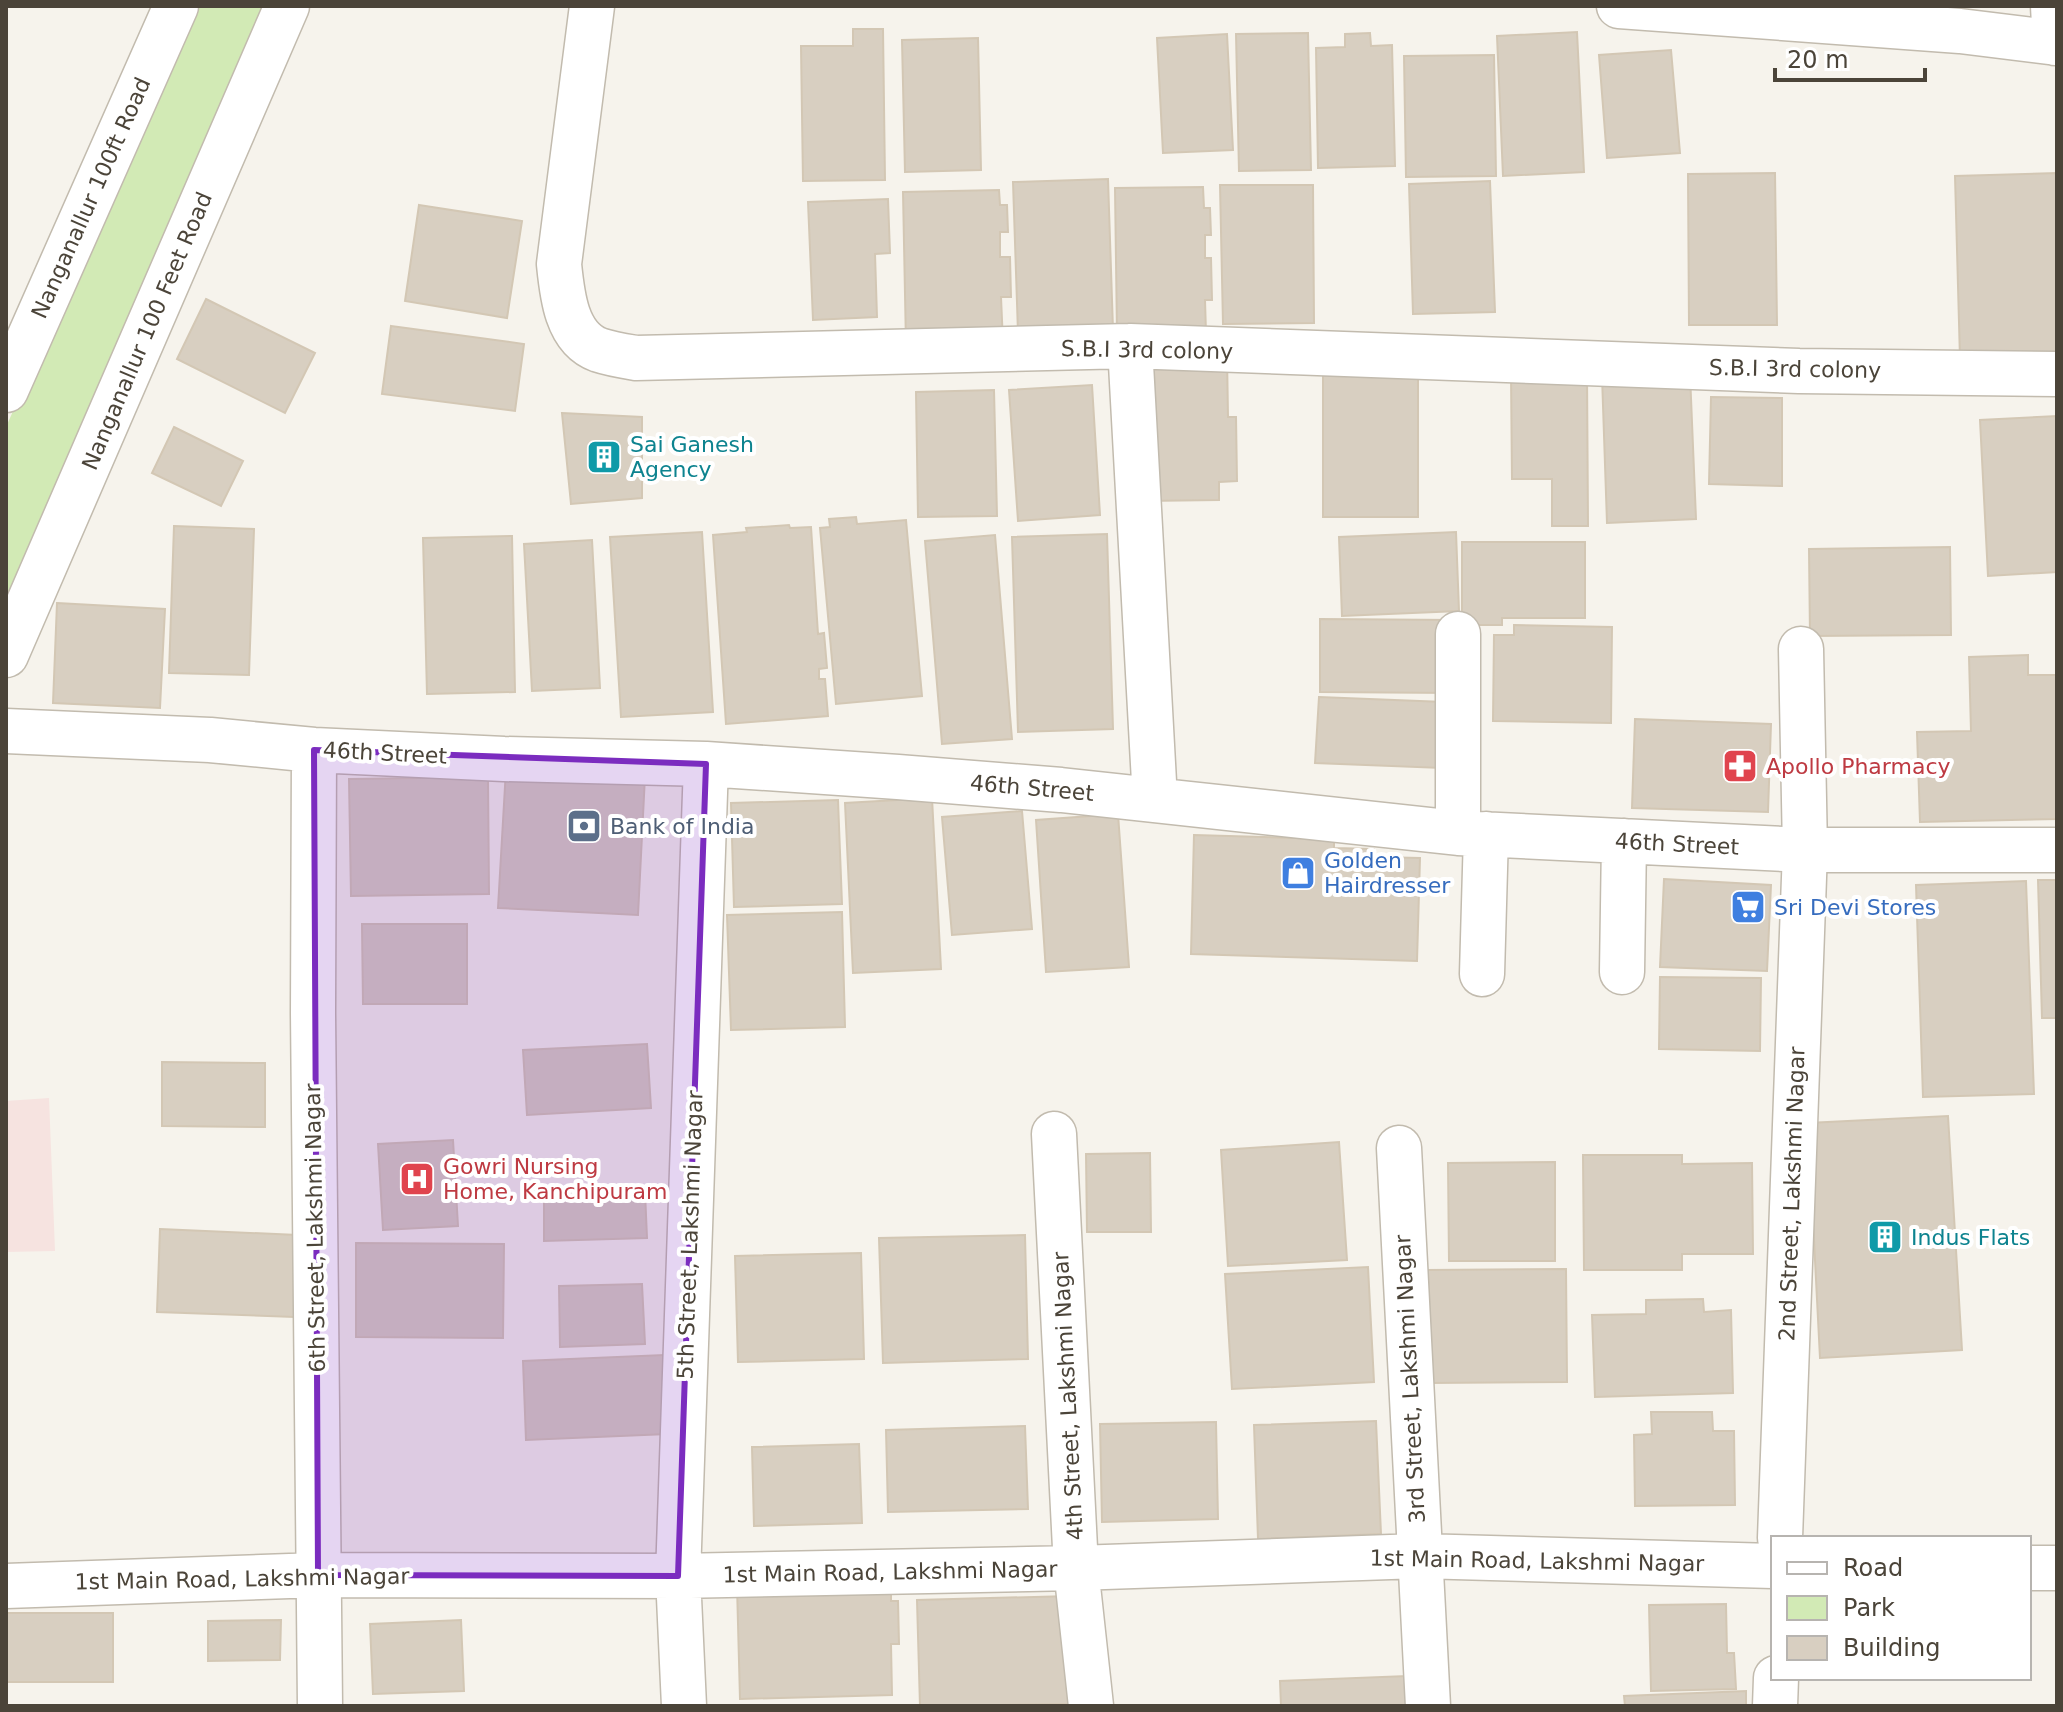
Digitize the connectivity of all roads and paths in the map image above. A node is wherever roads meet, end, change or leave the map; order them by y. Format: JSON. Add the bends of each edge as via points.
{"nodes":[{"id":1,"x":176,"y":6,"type":"edge"},
{"id":2,"x":287,"y":6,"type":"edge"},
{"id":3,"x":592,"y":6,"type":"edge"},
{"id":4,"x":1619,"y":6,"type":"edge"},
{"id":5,"x":2055,"y":31,"type":"edge"},
{"id":6,"x":21,"y":322,"type":"edge"},
{"id":7,"x":1130,"y":346,"type":"junction"},
{"id":8,"x":2057,"y":374,"type":"edge"},
{"id":9,"x":6,"y":390,"type":"edge"},
{"id":10,"x":1458,"y":634,"type":"dead end"},
{"id":11,"x":1801,"y":649,"type":"dead end"},
{"id":12,"x":6,"y":655,"type":"edge"},
{"id":13,"x":6,"y":731,"type":"edge"},
{"id":14,"x":314,"y":750,"type":"junction"},
{"id":15,"x":706,"y":764,"type":"junction"},
{"id":16,"x":1155,"y":800,"type":"junction"},
{"id":17,"x":1472,"y":834,"type":"junction"},
{"id":18,"x":1624,"y":841,"type":"junction"},
{"id":19,"x":1805,"y":850,"type":"junction"},
{"id":20,"x":2057,"y":850,"type":"edge"},
{"id":21,"x":1622,"y":972,"type":"dead end"},
{"id":22,"x":1482,"y":974,"type":"dead end"},
{"id":23,"x":1054,"y":1134,"type":"dead end"},
{"id":24,"x":1399,"y":1148,"type":"dead end"},
{"id":25,"x":1780,"y":1536,"type":"edge"},
{"id":26,"x":1419,"y":1556,"type":"junction"},
{"id":27,"x":1771,"y":1566,"type":"edge"},
{"id":28,"x":1076,"y":1568,"type":"junction"},
{"id":29,"x":2031,"y":1568,"type":"edge"},
{"id":30,"x":2057,"y":1568,"type":"edge"},
{"id":31,"x":318,"y":1575,"type":"junction"},
{"id":32,"x":678,"y":1576,"type":"junction"},
{"id":33,"x":6,"y":1586,"type":"edge"},
{"id":34,"x":1776,"y":1680,"type":"edge"},
{"id":35,"x":320,"y":1706,"type":"edge"},
{"id":36,"x":684,"y":1706,"type":"edge"},
{"id":37,"x":1091,"y":1706,"type":"edge"},
{"id":38,"x":1428,"y":1706,"type":"edge"},
{"id":39,"x":1775,"y":1706,"type":"edge"}],
"edges":[{"from":1,"to":6,"type":"street","name":"Nanganallur 100ft Road"},
{"from":2,"to":12,"type":"street","name":"Nanganallur 100 Feet Road"},
{"from":3,"to":7,"type":"street","name":"S.B.I 3rd colony","via":[[559,264],[562,300],[574,329],[596,349],[636,358]]},
{"from":4,"to":5,"type":"street","via":[[1960,31]]},
{"from":6,"to":9,"type":"street","name":"Nanganallur 100ft Road"},
{"from":7,"to":8,"type":"street","name":"S.B.I 3rd colony","via":[[1799,371]]},
{"from":7,"to":16,"type":"street"},
{"from":10,"to":17,"type":"street"},
{"from":11,"to":19,"type":"street","name":"2nd Street, Lakshmi Nagar"},
{"from":13,"to":14,"type":"street","name":"46th Street"},
{"from":14,"to":15,"type":"street","name":"46th Street"},
{"from":14,"to":31,"type":"street","name":"6th Street, Lakshmi Nagar"},
{"from":15,"to":16,"type":"street","name":"46th Street"},
{"from":15,"to":32,"type":"street","name":"5th Street, Lakshmi Nagar"},
{"from":16,"to":17,"type":"street","name":"46th Street"},
{"from":17,"to":18,"type":"street","name":"46th Street"},
{"from":17,"to":22,"type":"street"},
{"from":18,"to":19,"type":"street","name":"46th Street"},
{"from":18,"to":21,"type":"street"},
{"from":19,"to":20,"type":"street","name":"46th Street"},
{"from":19,"to":25,"type":"street","name":"2nd Street, Lakshmi Nagar"},
{"from":23,"to":28,"type":"street","name":"4th Street, Lakshmi Nagar"},
{"from":24,"to":26,"type":"street","name":"3rd Street, Lakshmi Nagar"},
{"from":26,"to":27,"type":"street","name":"1st Main Road, Lakshmi Nagar"},
{"from":26,"to":28,"type":"street","name":"1st Main Road, Lakshmi Nagar"},
{"from":26,"to":38,"type":"street","name":"3rd Street, Lakshmi Nagar"},
{"from":28,"to":32,"type":"street","name":"1st Main Road, Lakshmi Nagar"},
{"from":28,"to":37,"type":"street","name":"4th Street, Lakshmi Nagar"},
{"from":29,"to":30,"type":"street"},
{"from":31,"to":32,"type":"street","name":"1st Main Road, Lakshmi Nagar"},
{"from":31,"to":33,"type":"street","name":"1st Main Road, Lakshmi Nagar"},
{"from":31,"to":35,"type":"street","name":"6th Street, Lakshmi Nagar"},
{"from":32,"to":36,"type":"street","name":"5th Street, Lakshmi Nagar"},
{"from":34,"to":39,"type":"street"}]}
